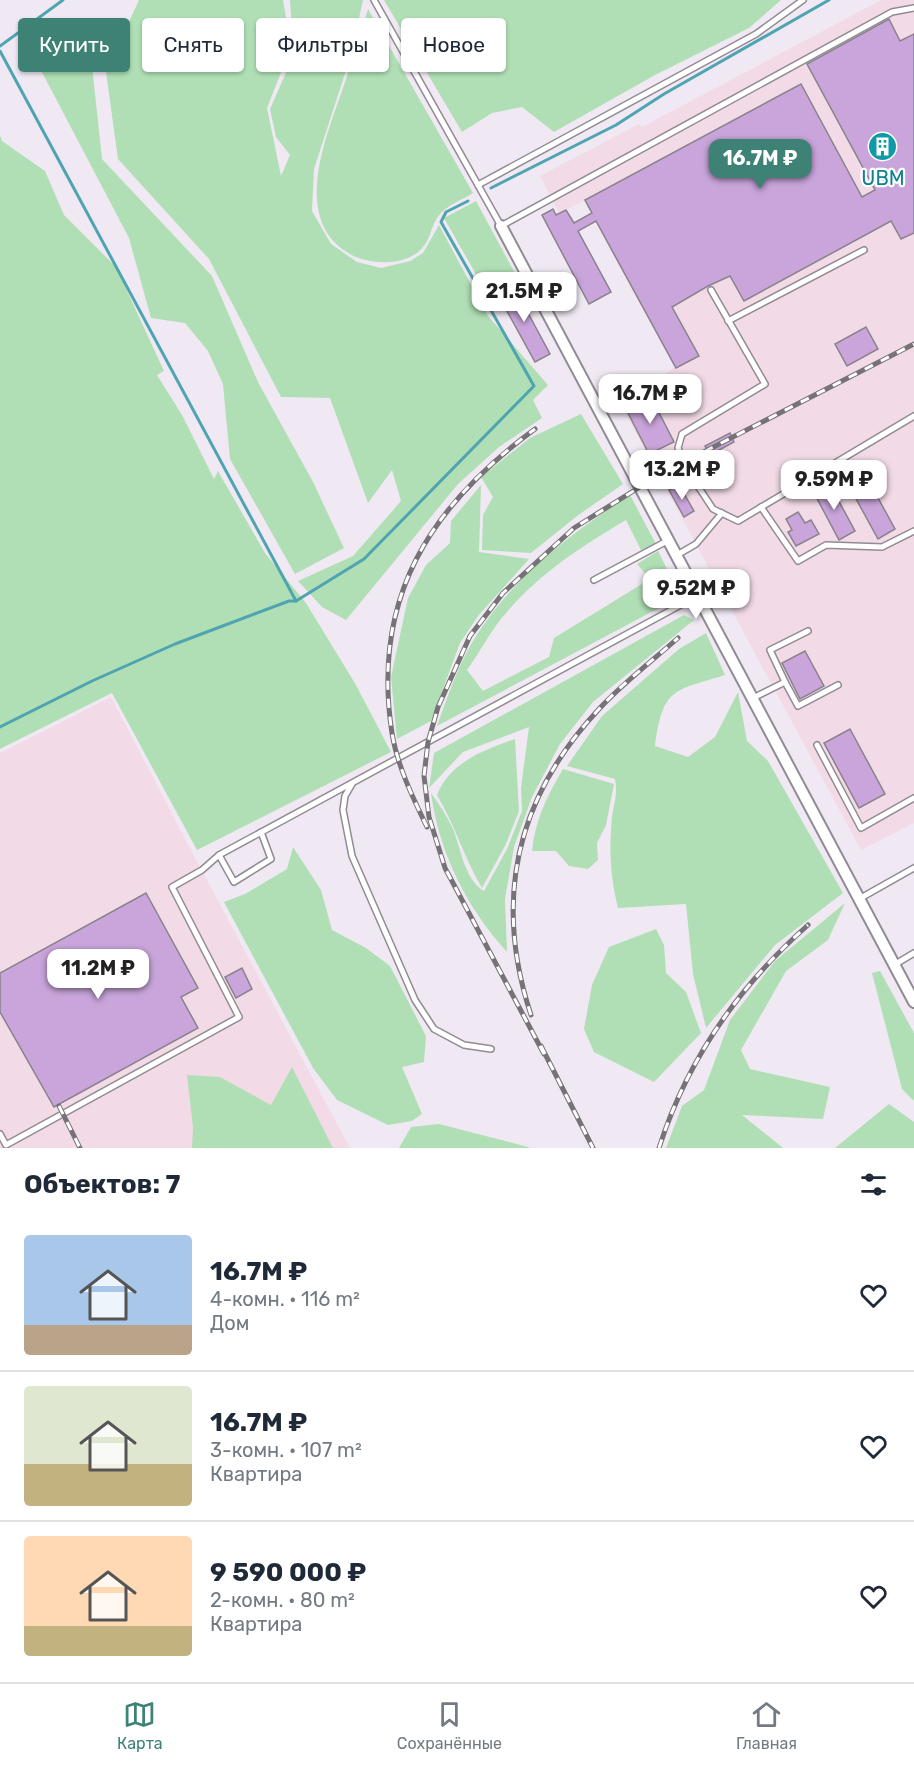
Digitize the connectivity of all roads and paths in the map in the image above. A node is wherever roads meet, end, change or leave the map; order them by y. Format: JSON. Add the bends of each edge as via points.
{"nodes":[{"id":1,"x":374,"y":0,"type":"edge"},
{"id":2,"x":803,"y":0,"type":"edge"},
{"id":3,"x":914,"y":8,"type":"edge"},
{"id":4,"x":478,"y":185,"type":"junction"},
{"id":5,"x":501,"y":226,"type":"junction"},
{"id":6,"x":864,"y":250,"type":"dead end"},
{"id":7,"x":711,"y":290,"type":"dead end"},
{"id":8,"x":728,"y":321,"type":"junction"},
{"id":9,"x":914,"y":416,"type":"edge"},
{"id":10,"x":761,"y":507,"type":"junction"},
{"id":11,"x":722,"y":513,"type":"junction"},
{"id":12,"x":914,"y":531,"type":"edge"},
{"id":13,"x":669,"y":540,"type":"junction"},
{"id":14,"x":677,"y":555,"type":"junction"},
{"id":15,"x":594,"y":580,"type":"dead end"},
{"id":16,"x":699,"y":595,"type":"junction"},
{"id":17,"x":808,"y":631,"type":"dead end"},
{"id":18,"x":785,"y":682,"type":"junction"},
{"id":19,"x":838,"y":685,"type":"dead end"},
{"id":20,"x":753,"y":698,"type":"junction"},
{"id":21,"x":817,"y":745,"type":"dead end"},
{"id":22,"x":353,"y":783,"type":"junction"},
{"id":23,"x":914,"y":798,"type":"edge"},
{"id":24,"x":261,"y":832,"type":"junction"},
{"id":25,"x":219,"y":855,"type":"junction"},
{"id":26,"x":914,"y":868,"type":"edge"},
{"id":27,"x":859,"y":899,"type":"junction"},
{"id":28,"x":914,"y":953,"type":"edge"},
{"id":29,"x":894,"y":965,"type":"junction"},
{"id":30,"x":914,"y":1002,"type":"edge"},
{"id":31,"x":491,"y":1049,"type":"dead end"},
{"id":32,"x":0,"y":1134,"type":"edge"}],
"edges":[{"from":1,"to":4,"type":"lane"},
{"from":2,"to":4,"type":"lane","via":[[756,34]]},
{"from":3,"to":5,"type":"lane","via":[[892,12]]},
{"from":4,"to":5,"type":"lane"},
{"from":5,"to":13,"type":"street"},
{"from":6,"to":8,"type":"lane"},
{"from":7,"to":8,"type":"lane"},
{"from":8,"to":11,"type":"lane","via":[[765,384],[681,434],[678,448],[686,468],[713,509]]},
{"from":9,"to":10,"type":"lane"},
{"from":10,"to":11,"type":"lane","via":[[738,521]]},
{"from":10,"to":12,"type":"lane","via":[[798,561],[826,545],[882,548]]},
{"from":11,"to":14,"type":"lane","via":[[696,544]]},
{"from":13,"to":14,"type":"street"},
{"from":13,"to":15,"type":"lane"},
{"from":14,"to":16,"type":"street"},
{"from":16,"to":20,"type":"street"},
{"from":16,"to":22,"type":"lane"},
{"from":17,"to":18,"type":"lane","via":[[770,650]]},
{"from":18,"to":19,"type":"lane","via":[[798,706]]},
{"from":18,"to":20,"type":"lane"},
{"from":20,"to":27,"type":"street"},
{"from":21,"to":23,"type":"lane","via":[[861,828]]},
{"from":22,"to":24,"type":"lane"},
{"from":22,"to":31,"type":"lane","via":[[343,810],[352,856],[416,1000],[434,1029],[464,1045]]},
{"from":24,"to":25,"type":"lane"},
{"from":24,"to":25,"type":"lane","via":[[271,859],[234,882]]},
{"from":25,"to":32,"type":"lane","via":[[172,887],[239,1017],[6,1145]]},
{"from":26,"to":27,"type":"lane"},
{"from":27,"to":29,"type":"street"},
{"from":28,"to":29,"type":"lane"},
{"from":29,"to":30,"type":"street"}]}
